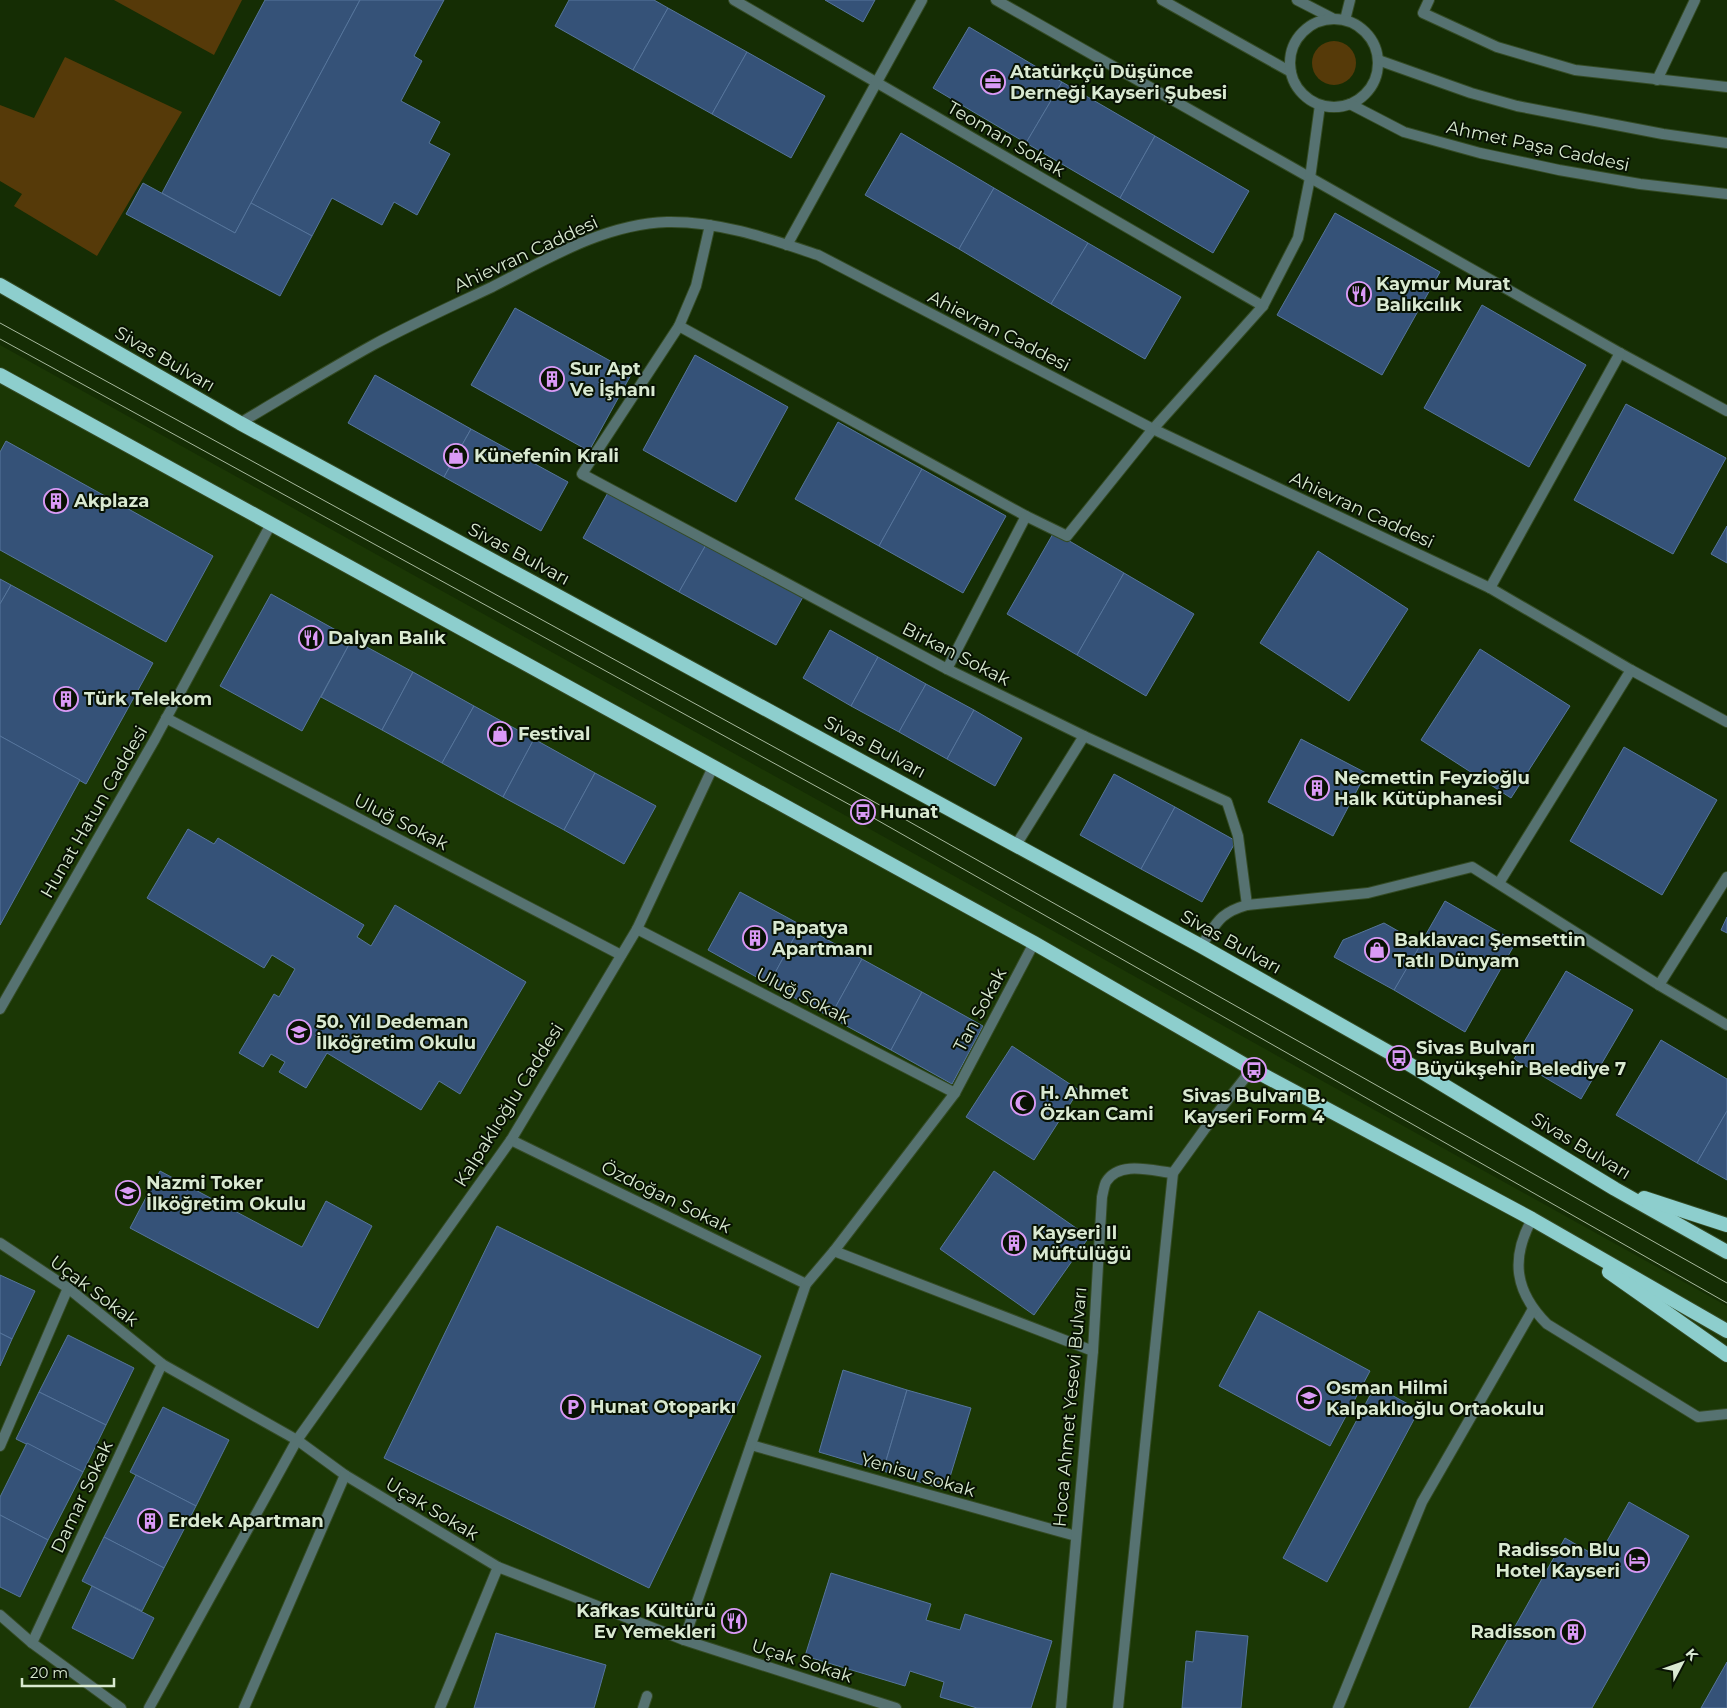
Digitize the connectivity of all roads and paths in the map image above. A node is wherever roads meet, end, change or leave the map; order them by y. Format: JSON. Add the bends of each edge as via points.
{"nodes":[{"id":1,"x":734,"y":0,"type":"edge"},
{"id":2,"x":922,"y":0,"type":"edge"},
{"id":3,"x":996,"y":0,"type":"edge"},
{"id":4,"x":1162,"y":0,"type":"edge"},
{"id":5,"x":1297,"y":0,"type":"edge"},
{"id":6,"x":1350,"y":0,"type":"edge"},
{"id":7,"x":1429,"y":0,"type":"edge"},
{"id":8,"x":1695,"y":0,"type":"edge"},
{"id":9,"x":1332,"y":18,"type":"junction"},
{"id":10,"x":1346,"y":20,"type":"junction"},
{"id":11,"x":1378,"y":60,"type":"junction"},
{"id":12,"x":1291,"y":72,"type":"junction"},
{"id":13,"x":1657,"y":80,"type":"junction"},
{"id":14,"x":877,"y":83,"type":"junction"},
{"id":15,"x":1727,"y":87,"type":"edge"},
{"id":16,"x":1350,"y":104,"type":"junction"},
{"id":17,"x":1320,"y":105,"type":"junction"},
{"id":18,"x":1727,"y":143,"type":"edge"},
{"id":19,"x":1310,"y":178,"type":"junction"},
{"id":20,"x":1727,"y":194,"type":"edge"},
{"id":21,"x":710,"y":225,"type":"junction"},
{"id":22,"x":787,"y":245,"type":"junction"},
{"id":23,"x":0,"y":285,"type":"edge"},
{"id":24,"x":1263,"y":306,"type":"junction"},
{"id":25,"x":679,"y":326,"type":"junction"},
{"id":26,"x":1620,"y":353,"type":"junction"},
{"id":27,"x":0,"y":375,"type":"edge"},
{"id":28,"x":1727,"y":411,"type":"edge"},
{"id":29,"x":240,"y":423,"type":"junction"},
{"id":30,"x":1153,"y":429,"type":"junction"},
{"id":31,"x":1026,"y":516,"type":"junction"},
{"id":32,"x":271,"y":524,"type":"junction"},
{"id":33,"x":1490,"y":588,"type":"junction"},
{"id":34,"x":947,"y":669,"type":"junction"},
{"id":35,"x":1631,"y":670,"type":"junction"},
{"id":36,"x":166,"y":718,"type":"junction"},
{"id":37,"x":1727,"y":722,"type":"edge"},
{"id":38,"x":1084,"y":736,"type":"junction"},
{"id":39,"x":713,"y":767,"type":"junction"},
{"id":40,"x":1016,"y":845,"type":"junction"},
{"id":41,"x":1727,"y":877,"type":"edge"},
{"id":42,"x":1499,"y":883,"type":"junction"},
{"id":43,"x":1247,"y":905,"type":"junction"},
{"id":44,"x":637,"y":929,"type":"junction"},
{"id":45,"x":1034,"y":943,"type":"junction"},
{"id":46,"x":1201,"y":946,"type":"junction"},
{"id":47,"x":621,"y":955,"type":"junction"},
{"id":48,"x":1658,"y":984,"type":"junction"},
{"id":49,"x":0,"y":1009,"type":"edge"},
{"id":50,"x":1727,"y":1025,"type":"edge"},
{"id":51,"x":1252,"y":1068,"type":"junction"},
{"id":52,"x":955,"y":1093,"type":"junction"},
{"id":53,"x":511,"y":1140,"type":"junction"},
{"id":54,"x":1173,"y":1173,"type":"junction"},
{"id":55,"x":1615,"y":1189,"type":"junction"},
{"id":56,"x":1532,"y":1219,"type":"junction"},
{"id":57,"x":1727,"y":1225,"type":"edge"},
{"id":58,"x":0,"y":1244,"type":"edge"},
{"id":59,"x":834,"y":1251,"type":"junction"},
{"id":60,"x":1727,"y":1252,"type":"edge"},
{"id":61,"x":806,"y":1284,"type":"junction"},
{"id":62,"x":68,"y":1288,"type":"junction"},
{"id":63,"x":1533,"y":1309,"type":"junction"},
{"id":64,"x":1727,"y":1331,"type":"edge"},
{"id":65,"x":1092,"y":1351,"type":"junction"},
{"id":66,"x":1727,"y":1355,"type":"edge"},
{"id":67,"x":162,"y":1364,"type":"junction"},
{"id":68,"x":1727,"y":1414,"type":"edge"},
{"id":69,"x":297,"y":1440,"type":"junction"},
{"id":70,"x":751,"y":1445,"type":"junction"},
{"id":71,"x":0,"y":1446,"type":"edge"},
{"id":72,"x":344,"y":1475,"type":"junction"},
{"id":73,"x":1076,"y":1536,"type":"junction"},
{"id":74,"x":498,"y":1567,"type":"junction"},
{"id":75,"x":0,"y":1615,"type":"edge"},
{"id":76,"x":684,"y":1640,"type":"junction"},
{"id":77,"x":32,"y":1643,"type":"junction"},
{"id":78,"x":647,"y":1696,"type":"dead end"},
{"id":79,"x":121,"y":1708,"type":"edge"},
{"id":80,"x":149,"y":1708,"type":"edge"},
{"id":81,"x":244,"y":1708,"type":"edge"},
{"id":82,"x":440,"y":1708,"type":"edge"},
{"id":83,"x":643,"y":1708,"type":"edge"},
{"id":84,"x":896,"y":1708,"type":"edge"},
{"id":85,"x":1061,"y":1708,"type":"edge"},
{"id":86,"x":1118,"y":1708,"type":"edge"},
{"id":87,"x":1338,"y":1708,"type":"edge"}],
"edges":[{"from":1,"to":14,"type":"street","name":"Teoman Sokak"},
{"from":2,"to":14,"type":"street"},
{"from":3,"to":19,"type":"street"},
{"from":4,"to":12,"type":"street"},
{"from":5,"to":9,"type":"street"},
{"from":6,"to":10,"type":"street"},
{"from":7,"to":13,"type":"street","via":[[1423,13],[1497,47],[1575,70]]},
{"from":8,"to":13,"type":"street"},
{"from":9,"to":10,"type":"street"},
{"from":9,"to":12,"type":"street","via":[[1304,30],[1290,57]]},
{"from":10,"to":11,"type":"street","via":[[1368,35]]},
{"from":11,"to":16,"type":"street","via":[[1372,86]]},
{"from":11,"to":18,"type":"street","name":"Ahmet Paşa Caddesi","via":[[1471,94],[1517,106]]},
{"from":12,"to":17,"type":"street","via":[[1296,86],[1307,98]]},
{"from":13,"to":15,"type":"street"},
{"from":14,"to":22,"type":"street"},
{"from":14,"to":24,"type":"street","name":"Teoman Sokak"},
{"from":16,"to":17,"type":"street","via":[[1336,107]]},
{"from":16,"to":20,"type":"street","name":"Ahmet Paşa Caddesi","via":[[1404,132],[1480,153],[1640,184]]},
{"from":17,"to":19,"type":"street"},
{"from":19,"to":24,"type":"street","via":[[1298,238]]},
{"from":19,"to":26,"type":"street"},
{"from":21,"to":22,"type":"street","name":"Ahievran Caddesi"},
{"from":21,"to":25,"type":"street","via":[[696,286]]},
{"from":21,"to":29,"type":"street","name":"Ahievran Caddesi","via":[[668,222],[637,226],[572,246],[374,345]]},
{"from":22,"to":30,"type":"street","name":"Ahievran Caddesi","via":[[818,255]]},
{"from":23,"to":29,"type":"highway","name":"Sivas Bulvarı"},
{"from":24,"to":30,"type":"street"},
{"from":25,"to":31,"type":"street"},
{"from":25,"to":34,"type":"street","name":"Birkan Sokak","via":[[582,474]]},
{"from":26,"to":28,"type":"street"},
{"from":26,"to":33,"type":"street"},
{"from":27,"to":32,"type":"highway"},
{"from":29,"to":40,"type":"highway","name":"Sivas Bulvarı"},
{"from":30,"to":31,"type":"street","via":[[1067,536]]},
{"from":30,"to":33,"type":"street","name":"Ahievran Caddesi"},
{"from":31,"to":34,"type":"street"},
{"from":32,"to":36,"type":"street","name":"Hunat Hatun Caddesi"},
{"from":32,"to":39,"type":"highway"},
{"from":33,"to":35,"type":"street","name":"Ahievran Caddesi"},
{"from":34,"to":38,"type":"street","name":"Birkan Sokak"},
{"from":35,"to":37,"type":"street","name":"Ahievran Caddesi"},
{"from":35,"to":42,"type":"street"},
{"from":36,"to":47,"type":"street","name":"Uluğ Sokak"},
{"from":36,"to":49,"type":"street","name":"Hunat Hatun Caddesi"},
{"from":38,"to":40,"type":"street"},
{"from":38,"to":43,"type":"street","name":"Birkan Sokak","via":[[1227,802],[1238,836]]},
{"from":39,"to":44,"type":"street","name":"Kalpaklıoğlu Caddesi"},
{"from":39,"to":45,"type":"highway"},
{"from":40,"to":46,"type":"highway","name":"Sivas Bulvarı"},
{"from":41,"to":48,"type":"street"},
{"from":42,"to":43,"type":"street","via":[[1472,868],[1368,893]]},
{"from":42,"to":48,"type":"street"},
{"from":43,"to":46,"type":"street","via":[[1232,909],[1220,918]]},
{"from":44,"to":47,"type":"street","name":"Kalpaklıoğlu Caddesi"},
{"from":44,"to":52,"type":"street","name":"Uluğ Sokak"},
{"from":45,"to":51,"type":"highway"},
{"from":45,"to":52,"type":"street","name":"Tan Sokak"},
{"from":46,"to":55,"type":"highway","name":"Sivas Bulvarı","via":[[1400,1058]]},
{"from":47,"to":53,"type":"street","name":"Kalpaklıoğlu Caddesi"},
{"from":48,"to":50,"type":"street"},
{"from":51,"to":54,"type":"street"},
{"from":51,"to":56,"type":"highway"},
{"from":52,"to":59,"type":"street","name":"Tan Sokak"},
{"from":53,"to":61,"type":"street","name":"Özdoğan Sokak"},
{"from":53,"to":69,"type":"street","name":"Kalpaklıoğlu Caddesi"},
{"from":54,"to":65,"type":"street","name":"Hoca Ahmet Yesevi Bulvarı","via":[[1127,1168],[1116,1172],[1106,1182],[1102,1197]]},
{"from":54,"to":86,"type":"street"},
{"from":55,"to":57,"type":"highway"},
{"from":55,"to":60,"type":"highway","name":"Sivas Bulvarı"},
{"from":56,"to":63,"type":"street","via":[[1524,1234],[1518,1260],[1522,1288]]},
{"from":56,"to":64,"type":"highway"},
{"from":56,"to":66,"type":"highway"},
{"from":58,"to":62,"type":"street","name":"Uçak Sokak"},
{"from":59,"to":61,"type":"street","name":"Tan Sokak"},
{"from":59,"to":65,"type":"street"},
{"from":61,"to":70,"type":"street"},
{"from":62,"to":67,"type":"street","name":"Uçak Sokak"},
{"from":62,"to":71,"type":"street"},
{"from":63,"to":68,"type":"street","via":[[1547,1324],[1698,1417]]},
{"from":63,"to":87,"type":"street","via":[[1422,1502]]},
{"from":65,"to":73,"type":"street","name":"Hoca Ahmet Yesevi Bulvarı"},
{"from":67,"to":69,"type":"street","name":"Uçak Sokak"},
{"from":67,"to":77,"type":"street","name":"Damar Sokak"},
{"from":69,"to":72,"type":"street","name":"Uçak Sokak"},
{"from":69,"to":80,"type":"street","name":"Kalpaklıoğlu Caddesi"},
{"from":70,"to":73,"type":"street","name":"Yenisu Sokak"},
{"from":70,"to":76,"type":"street"},
{"from":72,"to":74,"type":"street","name":"Uçak Sokak"},
{"from":72,"to":81,"type":"street"},
{"from":73,"to":85,"type":"street","name":"Hoca Ahmet Yesevi Bulvarı"},
{"from":74,"to":76,"type":"street","name":"Uçak Sokak"},
{"from":74,"to":82,"type":"street"},
{"from":75,"to":77,"type":"street"},
{"from":76,"to":84,"type":"street","name":"Uçak Sokak"},
{"from":77,"to":79,"type":"street"},
{"from":78,"to":83,"type":"street"}]}
